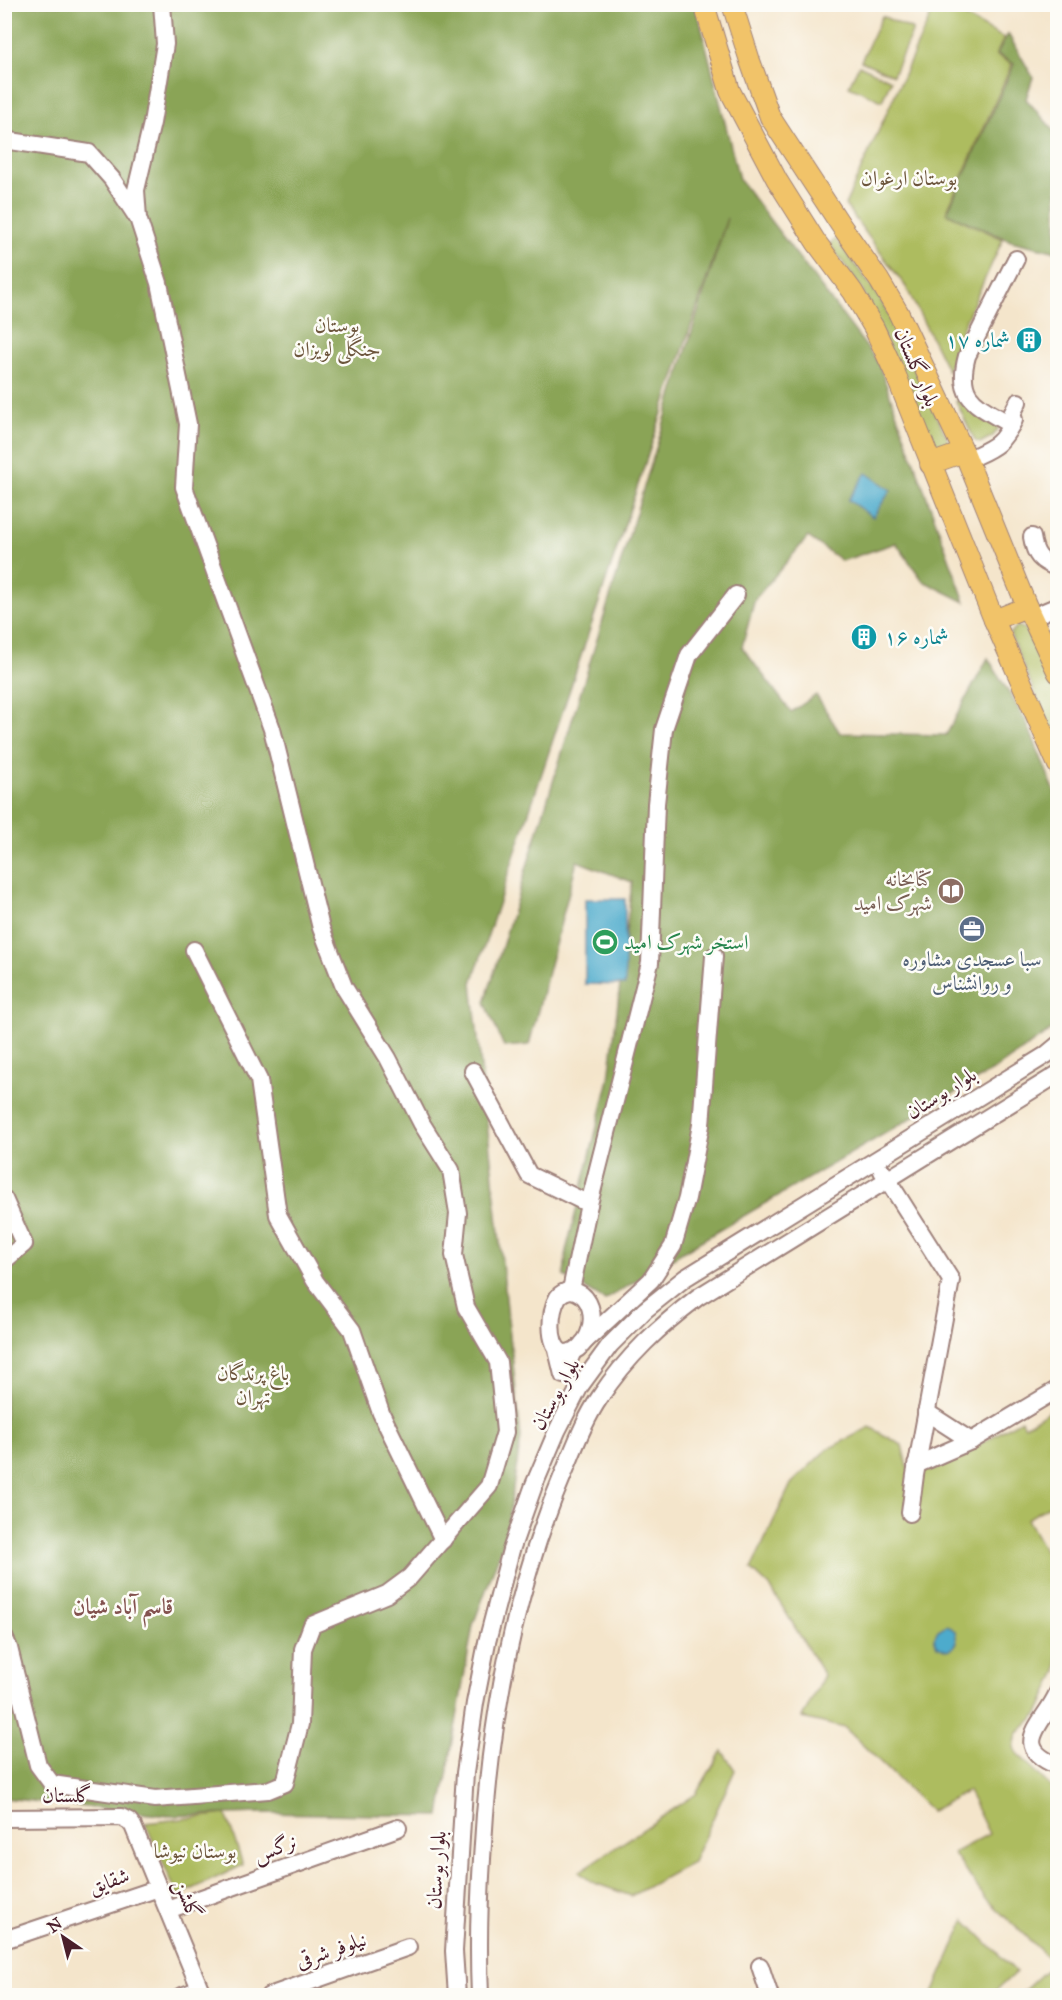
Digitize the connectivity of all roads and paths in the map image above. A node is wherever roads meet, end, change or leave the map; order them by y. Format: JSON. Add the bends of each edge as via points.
{"nodes":[{"id":1,"x":162,"y":4,"type":"edge"},
{"id":2,"x":704,"y":4,"type":"edge"},
{"id":3,"x":732,"y":4,"type":"edge"},
{"id":4,"x":4,"y":140,"type":"edge"},
{"id":5,"x":138,"y":218,"type":"junction"},
{"id":6,"x":840,"y":224,"type":"junction"},
{"id":7,"x":816,"y":242,"type":"junction"},
{"id":8,"x":1016,"y":260,"type":"dead end"},
{"id":9,"x":1022,"y":404,"type":"dead end"},
{"id":10,"x":1012,"y":422,"type":"junction"},
{"id":11,"x":966,"y":456,"type":"junction"},
{"id":12,"x":930,"y":464,"type":"junction"},
{"id":13,"x":1032,"y":537,"type":"dead end"},
{"id":14,"x":1058,"y":568,"type":"edge"},
{"id":15,"x":736,"y":595,"type":"dead end"},
{"id":16,"x":1058,"y":606,"type":"edge"},
{"id":17,"x":1030,"y":612,"type":"junction"},
{"id":18,"x":994,"y":620,"type":"junction"},
{"id":19,"x":1058,"y":673,"type":"edge"},
{"id":20,"x":1058,"y":765,"type":"edge"},
{"id":21,"x":194,"y":950,"type":"dead end"},
{"id":22,"x":714,"y":956,"type":"dead end"},
{"id":23,"x":1058,"y":1045,"type":"edge"},
{"id":24,"x":473,"y":1071,"type":"dead end"},
{"id":25,"x":1058,"y":1074,"type":"edge"},
{"id":26,"x":875,"y":1160,"type":"junction"},
{"id":27,"x":887,"y":1179,"type":"junction"},
{"id":28,"x":4,"y":1199,"type":"edge"},
{"id":29,"x":589,"y":1204,"type":"junction"},
{"id":30,"x":4,"y":1261,"type":"edge"},
{"id":31,"x":686,"y":1278,"type":"junction"},
{"id":32,"x":571,"y":1290,"type":"junction"},
{"id":33,"x":698,"y":1297,"type":"junction"},
{"id":34,"x":620,"y":1309,"type":"junction"},
{"id":35,"x":592,"y":1313,"type":"junction"},
{"id":36,"x":571,"y":1348,"type":"junction"},
{"id":37,"x":580,"y":1386,"type":"junction"},
{"id":38,"x":1058,"y":1389,"type":"edge"},
{"id":39,"x":599,"y":1398,"type":"junction"},
{"id":40,"x":926,"y":1412,"type":"junction"},
{"id":41,"x":971,"y":1441,"type":"junction"},
{"id":42,"x":916,"y":1465,"type":"junction"},
{"id":43,"x":910,"y":1513,"type":"dead end"},
{"id":44,"x":443,"y":1540,"type":"junction"},
{"id":45,"x":4,"y":1636,"type":"edge"},
{"id":46,"x":487,"y":1642,"type":"junction"},
{"id":47,"x":510,"y":1643,"type":"junction"},
{"id":48,"x":506,"y":1660,"type":"junction"},
{"id":49,"x":1058,"y":1692,"type":"edge"},
{"id":50,"x":1058,"y":1766,"type":"edge"},
{"id":51,"x":4,"y":1818,"type":"edge"},
{"id":52,"x":129,"y":1821,"type":"joint"},
{"id":53,"x":398,"y":1828,"type":"dead end"},
{"id":54,"x":159,"y":1888,"type":"junction"},
{"id":55,"x":168,"y":1910,"type":"junction"},
{"id":56,"x":4,"y":1940,"type":"edge"},
{"id":57,"x":477,"y":1946,"type":"junction"},
{"id":58,"x":408,"y":1947,"type":"dead end"},
{"id":59,"x":454,"y":1951,"type":"junction"},
{"id":60,"x":760,"y":1966,"type":"dead end"},
{"id":61,"x":202,"y":1992,"type":"edge"},
{"id":62,"x":182,"y":1995,"type":"edge"},
{"id":63,"x":269,"y":1995,"type":"edge"},
{"id":64,"x":458,"y":1995,"type":"edge"},
{"id":65,"x":480,"y":1995,"type":"edge"},
{"id":66,"x":770,"y":1995,"type":"edge"}],
"edges":[{"from":1,"to":5,"type":"street","via":[[165,44],[136,190]]},
{"from":2,"to":7,"type":"main road","name":"بلوار گلستان","via":[[730,91],[777,180]]},
{"from":3,"to":6,"type":"main road","name":"بلوار گلستان","via":[[770,117]]},
{"from":4,"to":5,"type":"street","via":[[89,153]]},
{"from":5,"to":44,"type":"street","via":[[159,283],[188,424],[184,487],[272,729],[321,928],[344,987],[451,1170],[458,1213],[454,1255],[466,1307],[498,1362],[505,1432],[489,1486]]},
{"from":6,"to":7,"type":"main road"},
{"from":6,"to":11,"type":"main road","name":"بلوار گلستان","via":[[898,312]]},
{"from":7,"to":12,"type":"main road","name":"بلوار گلستان","via":[[854,292],[874,328]]},
{"from":8,"to":10,"type":"street","via":[[967,356],[963,372],[964,388],[971,399]]},
{"from":9,"to":10,"type":"street","via":[[1012,414]]},
{"from":10,"to":11,"type":"street","via":[[997,446]]},
{"from":11,"to":12,"type":"main road"},
{"from":11,"to":17,"type":"main road","name":"بلوار گلستان"},
{"from":12,"to":18,"type":"main road","name":"بلوار گلستان"},
{"from":13,"to":14,"type":"street","via":[[1043,562]]},
{"from":15,"to":29,"type":"street","via":[[689,655],[664,729],[656,804],[650,963]]},
{"from":16,"to":17,"type":"street"},
{"from":17,"to":18,"type":"main road"},
{"from":17,"to":19,"type":"main road","name":"بلوار گلستان"},
{"from":18,"to":20,"type":"main road","name":"بلوار گلستان"},
{"from":21,"to":44,"type":"street","via":[[259,1080],[278,1215],[315,1281],[352,1330],[381,1413]]},
{"from":22,"to":34,"type":"street","via":[[701,1125],[687,1198],[673,1246],[651,1280]]},
{"from":23,"to":26,"type":"street","name":"بلوار بوستان"},
{"from":24,"to":29,"type":"street","via":[[529,1175]]},
{"from":25,"to":27,"type":"street","name":"بلوار بوستان"},
{"from":26,"to":27,"type":"street"},
{"from":26,"to":31,"type":"street","name":"بلوار بوستان"},
{"from":27,"to":33,"type":"street","name":"بلوار بوستان"},
{"from":27,"to":40,"type":"street","via":[[951,1280]]},
{"from":28,"to":30,"type":"street","via":[[24,1244]]},
{"from":29,"to":32,"type":"street"},
{"from":31,"to":33,"type":"street"},
{"from":31,"to":37,"type":"street","name":"بلوار بوستان","via":[[645,1310],[610,1345]]},
{"from":32,"to":35,"type":"street","via":[[584,1295]]},
{"from":32,"to":36,"type":"street","via":[[559,1297],[552,1330]]},
{"from":33,"to":39,"type":"street","name":"بلوار بوستان","via":[[660,1326],[627,1360]]},
{"from":34,"to":35,"type":"street"},
{"from":34,"to":36,"type":"street"},
{"from":35,"to":36,"type":"street","via":[[591,1330]]},
{"from":36,"to":37,"type":"street","via":[[564,1375]]},
{"from":37,"to":39,"type":"street"},
{"from":37,"to":46,"type":"street","name":"بلوار بوستان","via":[[534,1485],[511,1550]]},
{"from":38,"to":41,"type":"street"},
{"from":39,"to":47,"type":"street","name":"بلوار بوستان","via":[[555,1493],[532,1557]]},
{"from":40,"to":41,"type":"street"},
{"from":40,"to":42,"type":"street"},
{"from":41,"to":42,"type":"street"},
{"from":42,"to":43,"type":"street"},
{"from":44,"to":45,"type":"street","via":[[410,1577],[387,1594],[312,1624],[303,1649],[300,1724],[285,1783],[268,1790],[155,1799],[52,1784],[38,1765]]},
{"from":46,"to":47,"type":"street"},
{"from":46,"to":48,"type":"street"},
{"from":46,"to":59,"type":"street","name":"بلوار بوستان","via":[[465,1773]]},
{"from":47,"to":48,"type":"street","name":"بلوار بوستان"},
{"from":48,"to":57,"type":"street","name":"بلوار بوستان","via":[[487,1775]]},
{"from":49,"to":50,"type":"street","via":[[1032,1736],[1035,1753]]},
{"from":51,"to":52,"type":"street","name":"گلستان","via":[[121,1817]]},
{"from":52,"to":54,"type":"street","name":"گلشن"},
{"from":53,"to":55,"type":"street","name":"نرگس"},
{"from":54,"to":55,"type":"street","name":"گلشن"},
{"from":54,"to":56,"type":"street","name":"شقایق"},
{"from":55,"to":61,"type":"street","name":"گلشن"},
{"from":57,"to":59,"type":"street"},
{"from":57,"to":65,"type":"street","name":"بلوار بوستان"},
{"from":58,"to":63,"type":"street","name":"نیلوفر شرقی"},
{"from":59,"to":64,"type":"street","name":"بلوار بوستان"},
{"from":60,"to":66,"type":"street"},
{"from":61,"to":62,"type":"street"}]}
